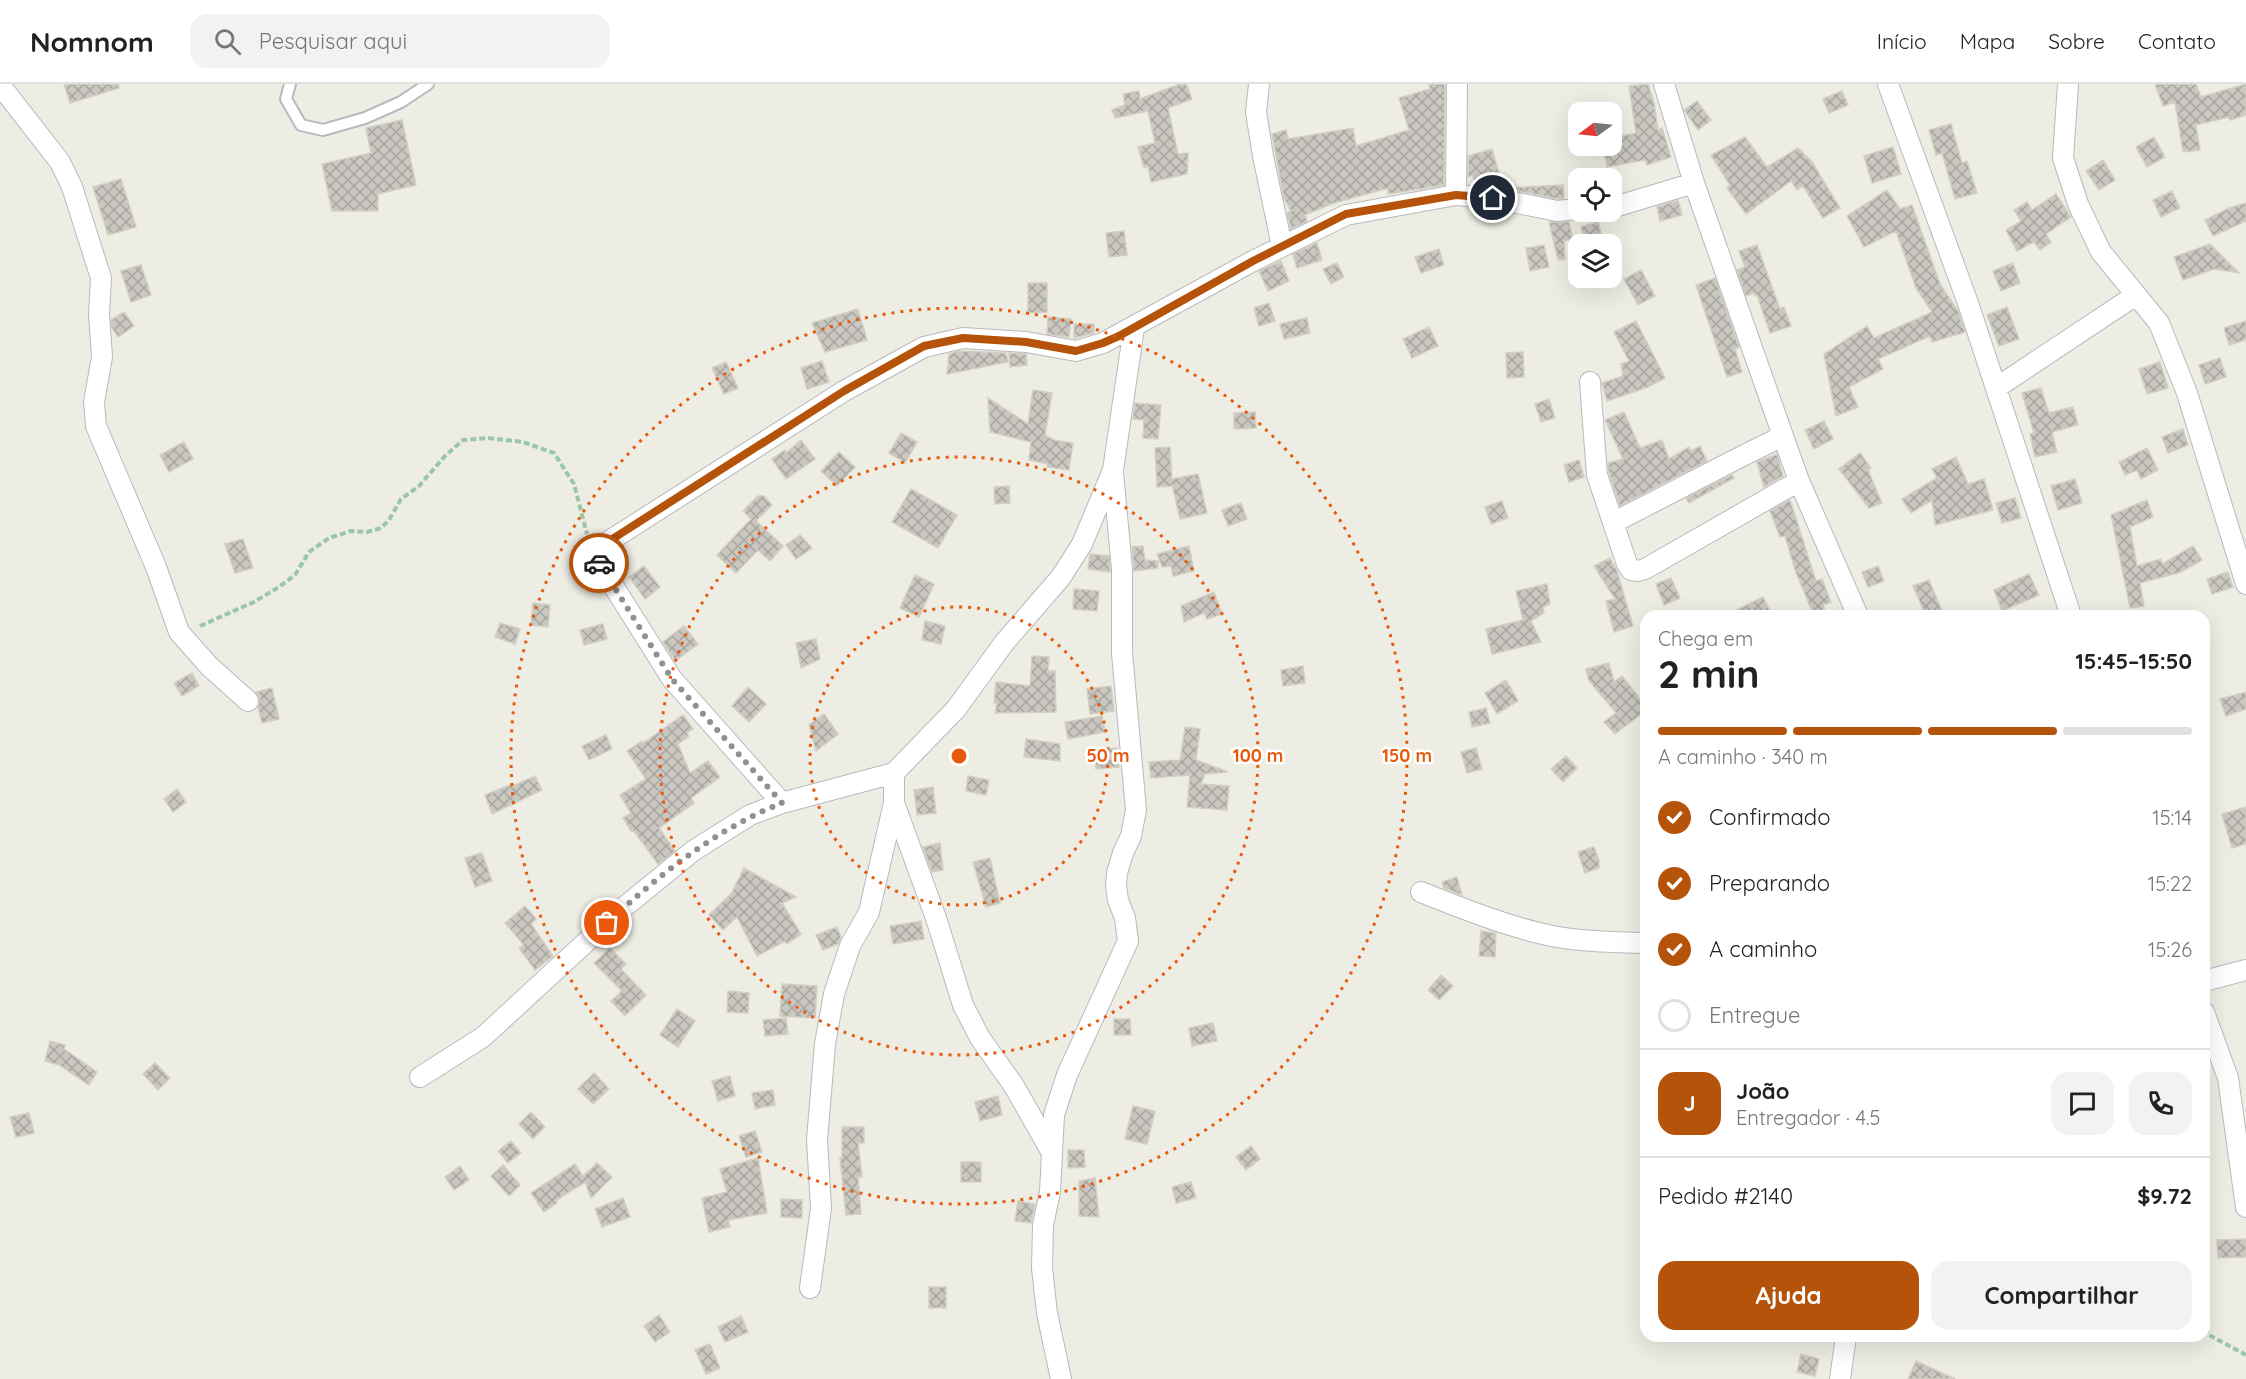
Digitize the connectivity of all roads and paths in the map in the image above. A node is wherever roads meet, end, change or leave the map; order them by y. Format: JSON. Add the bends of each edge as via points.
{"nodes":[{"id":1,"x":290,"y":84,"type":"edge"},
{"id":2,"x":428,"y":84,"type":"edge"},
{"id":3,"x":1258,"y":84,"type":"edge"},
{"id":4,"x":1457,"y":84,"type":"edge"},
{"id":5,"x":1664,"y":84,"type":"edge"},
{"id":6,"x":1888,"y":84,"type":"edge"},
{"id":7,"x":2068,"y":84,"type":"edge"},
{"id":8,"x":0,"y":85,"type":"edge"},
{"id":9,"x":1694,"y":183,"type":"junction"},
{"id":10,"x":1456,"y":195,"type":"junction"},
{"id":11,"x":1622,"y":204,"type":"edge"},
{"id":12,"x":1568,"y":210,"type":"edge"},
{"id":13,"x":1282,"y":246,"type":"junction"},
{"id":14,"x":2136,"y":295,"type":"junction"},
{"id":15,"x":1134,"y":328,"type":"junction"},
{"id":16,"x":1590,"y":382,"type":"dead end"},
{"id":17,"x":1996,"y":387,"type":"junction"},
{"id":18,"x":1783,"y":436,"type":"junction"},
{"id":19,"x":1113,"y":470,"type":"junction"},
{"id":20,"x":1799,"y":481,"type":"junction"},
{"id":21,"x":1614,"y":522,"type":"junction"},
{"id":22,"x":592,"y":552,"type":"junction"},
{"id":23,"x":2246,"y":584,"type":"edge"},
{"id":24,"x":1855,"y":610,"type":"edge"},
{"id":25,"x":2069,"y":610,"type":"edge"},
{"id":26,"x":179,"y":632,"type":"junction"},
{"id":27,"x":248,"y":701,"type":"dead end"},
{"id":28,"x":894,"y":773,"type":"junction"},
{"id":29,"x":782,"y":803,"type":"junction"},
{"id":30,"x":894,"y":803,"type":"junction"},
{"id":31,"x":1421,"y":892,"type":"dead end"},
{"id":32,"x":1640,"y":943,"type":"edge"},
{"id":33,"x":2246,"y":970,"type":"edge"},
{"id":34,"x":2210,"y":979,"type":"edge"},
{"id":35,"x":2210,"y":1028,"type":"edge"},
{"id":36,"x":420,"y":1077,"type":"dead end"},
{"id":37,"x":1053,"y":1154,"type":"junction"},
{"id":38,"x":2246,"y":1207,"type":"edge"},
{"id":39,"x":810,"y":1288,"type":"dead end"},
{"id":40,"x":2210,"y":1336,"type":"edge"},
{"id":41,"x":1845,"y":1342,"type":"edge"},
{"id":42,"x":2246,"y":1355,"type":"edge"},
{"id":43,"x":1061,"y":1379,"type":"edge"},
{"id":44,"x":1840,"y":1379,"type":"edge"}],
"edges":[{"from":1,"to":2,"type":"lane","via":[[286,99],[301,125],[323,129],[365,118],[401,102]]},
{"from":3,"to":13,"type":"street","via":[[1256,112]]},
{"from":4,"to":10,"type":"street"},
{"from":5,"to":9,"type":"street"},
{"from":6,"to":17,"type":"street"},
{"from":7,"to":14,"type":"street","via":[[2063,158],[2100,252]]},
{"from":8,"to":26,"type":"street","via":[[60,162],[72,187],[100,278],[102,357],[94,402],[96,426]]},
{"from":9,"to":11,"type":"street"},
{"from":9,"to":18,"type":"street"},
{"from":10,"to":12,"type":"street"},
{"from":10,"to":13,"type":"street","via":[[1346,214]]},
{"from":13,"to":15,"type":"street"},
{"from":14,"to":17,"type":"street"},
{"from":14,"to":23,"type":"street","via":[[2159,323],[2187,393]]},
{"from":15,"to":19,"type":"street"},
{"from":15,"to":22,"type":"street","via":[[1076,351],[1026,342],[963,338],[924,346],[844,391]]},
{"from":16,"to":21,"type":"street","via":[[1598,475]]},
{"from":17,"to":25,"type":"street"},
{"from":18,"to":20,"type":"street"},
{"from":18,"to":21,"type":"street"},
{"from":19,"to":28,"type":"street","via":[[1082,544],[1061,577],[1004,643],[956,709]]},
{"from":19,"to":37,"type":"street","via":[[1122,569],[1122,653],[1136,810],[1116,886],[1128,941],[1067,1075],[1054,1115]]},
{"from":20,"to":21,"type":"street","via":[[1638,571],[1627,564]]},
{"from":20,"to":24,"type":"street"},
{"from":22,"to":26,"type":"path","via":[[574,484],[554,453],[524,442],[463,440],[420,486],[401,499],[381,528],[329,538],[309,552],[295,575],[279,587],[205,625]]},
{"from":22,"to":29,"type":"street","via":[[672,679]]},
{"from":26,"to":27,"type":"street"},
{"from":28,"to":29,"type":"street"},
{"from":28,"to":30,"type":"street"},
{"from":29,"to":36,"type":"street","via":[[750,815],[693,851],[623,908],[483,1037]]},
{"from":30,"to":37,"type":"street","via":[[963,1005]]},
{"from":30,"to":39,"type":"street","via":[[869,912],[850,946],[837,985],[825,1044],[817,1140],[820,1208]]},
{"from":31,"to":32,"type":"street","via":[[1540,934]]},
{"from":33,"to":34,"type":"street"},
{"from":35,"to":38,"type":"street","via":[[2228,1078]]},
{"from":37,"to":43,"type":"street","via":[[1043,1225],[1042,1268]]},
{"from":40,"to":42,"type":"path"},
{"from":41,"to":44,"type":"street"}]}
